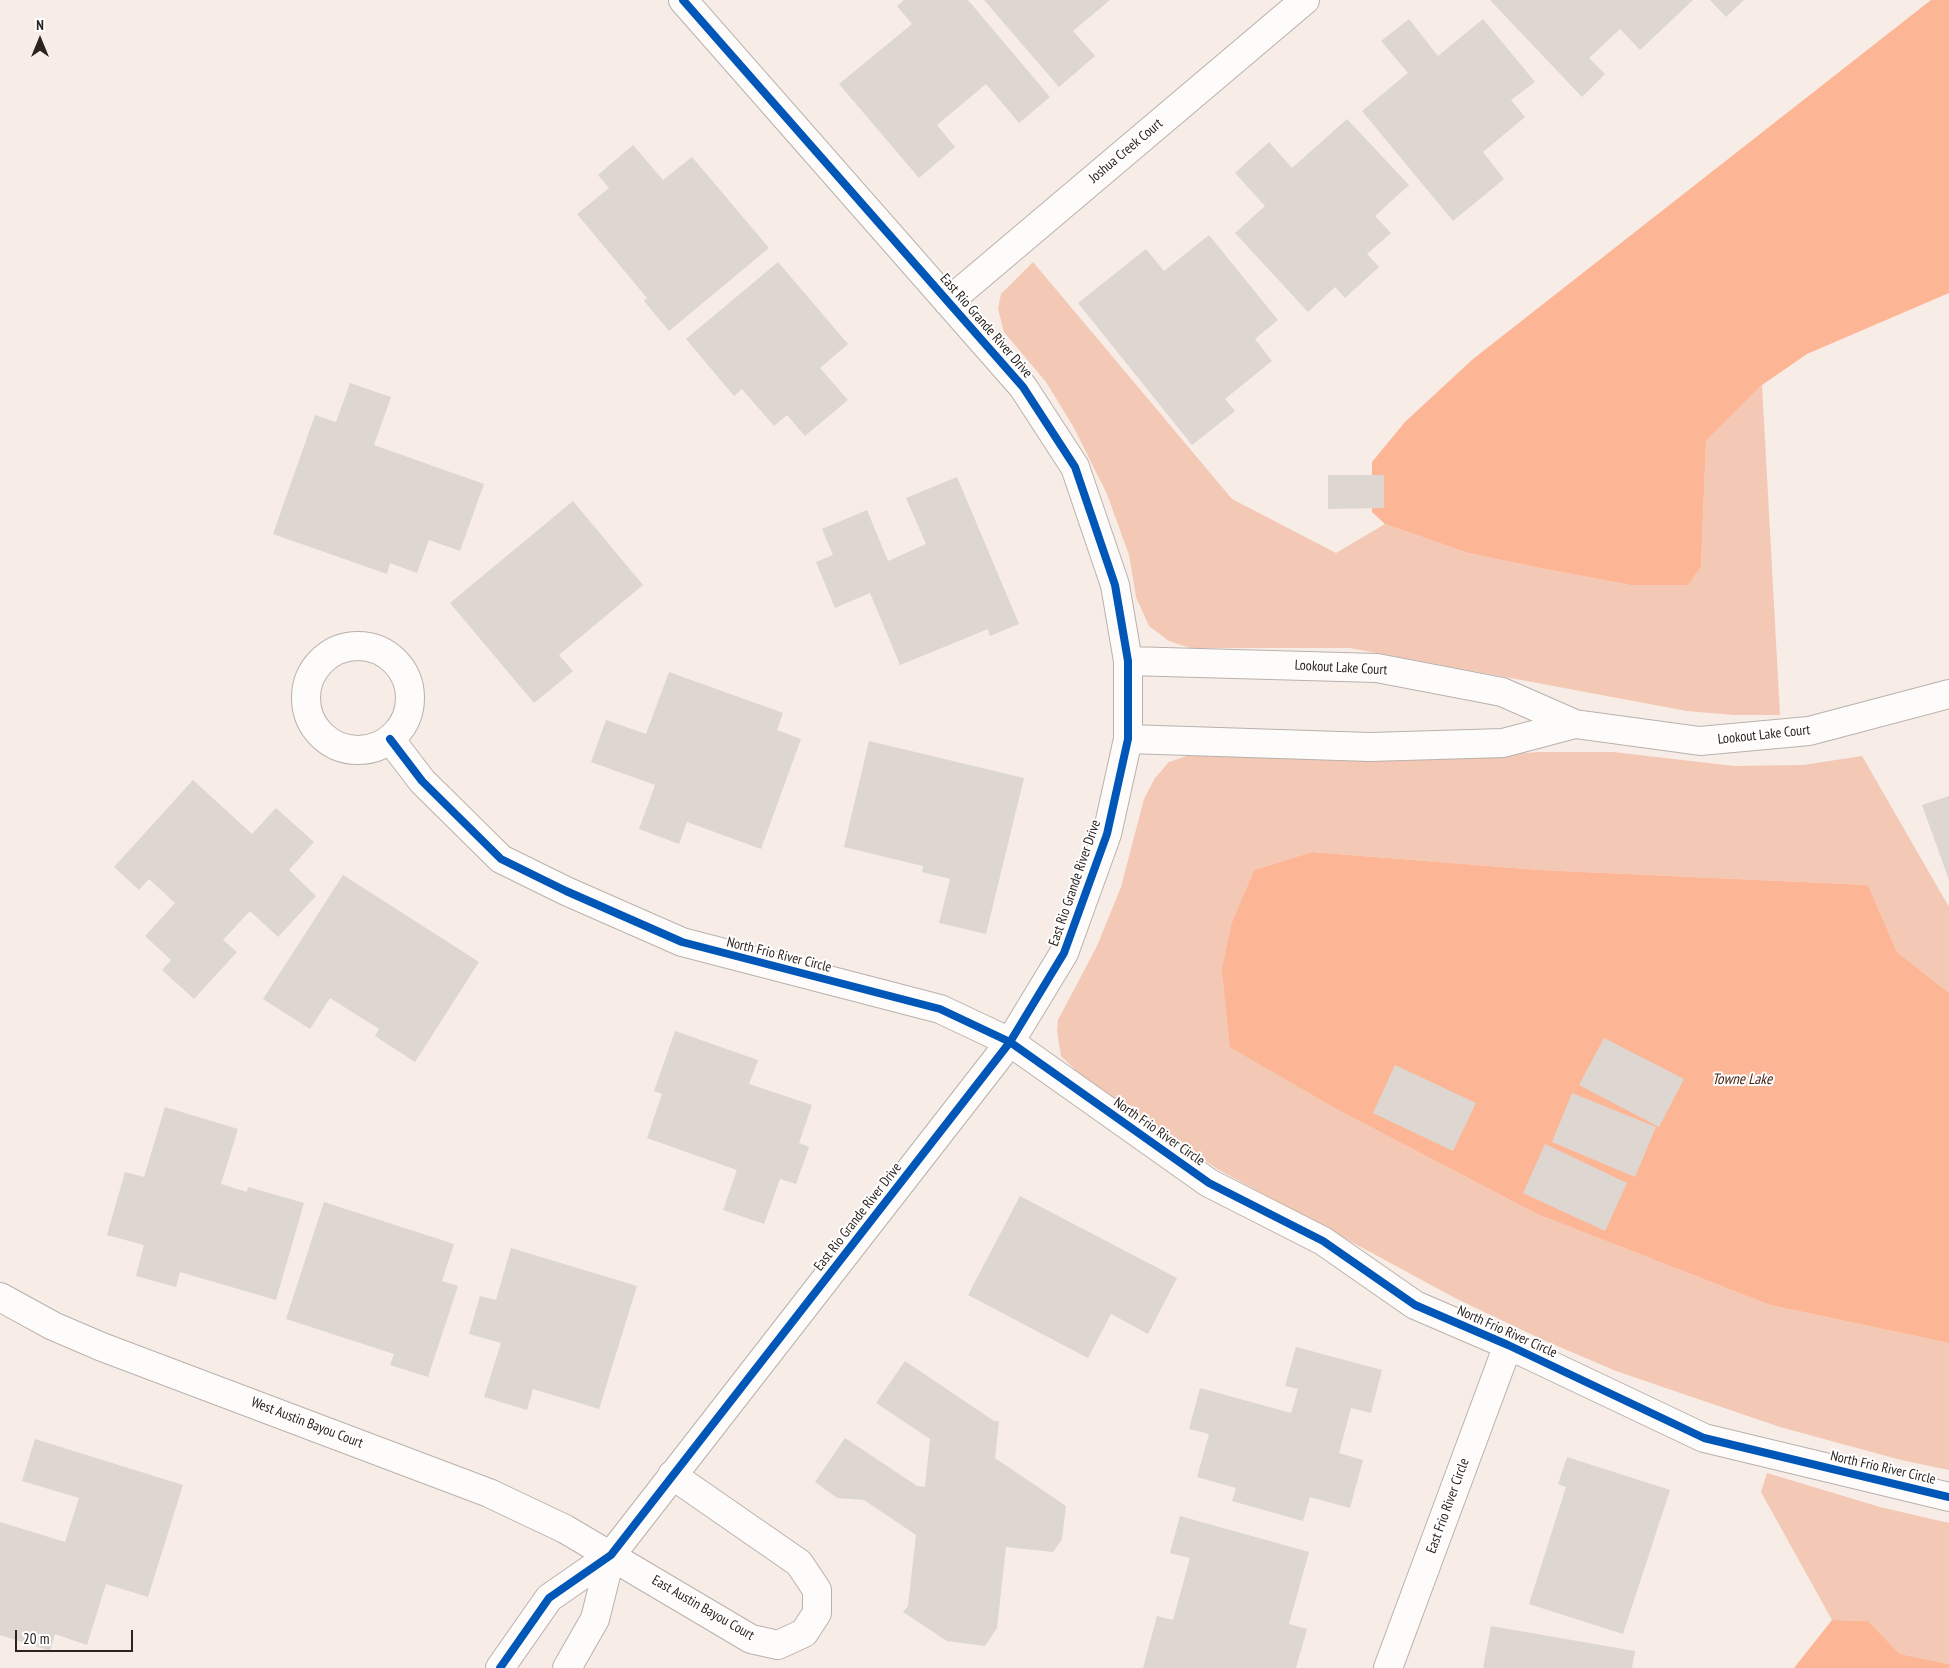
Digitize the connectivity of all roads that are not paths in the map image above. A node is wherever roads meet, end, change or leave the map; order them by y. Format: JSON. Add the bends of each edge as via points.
{"nodes":[{"id":1,"x":683,"y":0,"type":"edge"},
{"id":2,"x":1305,"y":0,"type":"edge"},
{"id":3,"x":948,"y":302,"type":"junction"},
{"id":4,"x":1128,"y":661,"type":"junction"},
{"id":5,"x":1949,"y":694,"type":"edge"},
{"id":6,"x":1575,"y":724,"type":"junction"},
{"id":7,"x":390,"y":739,"type":"dead end"},
{"id":8,"x":1128,"y":739,"type":"junction"},
{"id":9,"x":1010,"y":1042,"type":"junction"},
{"id":10,"x":0,"y":1297,"type":"edge"},
{"id":11,"x":1508,"y":1345,"type":"junction"},
{"id":12,"x":672,"y":1475,"type":"junction"},
{"id":13,"x":1949,"y":1496,"type":"edge"},
{"id":14,"x":611,"y":1555,"type":"junction"},
{"id":15,"x":500,"y":1668,"type":"edge"},
{"id":16,"x":567,"y":1668,"type":"edge"},
{"id":17,"x":1388,"y":1668,"type":"edge"}],
"edges":[{"from":1,"to":3,"type":"street","name":"East Rio Grande River Drive"},
{"from":2,"to":3,"type":"street","name":"Joshua Creek Court"},
{"from":3,"to":4,"type":"street","name":"East Rio Grande River Drive","via":[[1023,387],[1075,468],[1115,585]]},
{"from":4,"to":6,"type":"street","name":"Lookout Lake Court","via":[[1378,668],[1502,692]]},
{"from":4,"to":8,"type":"street","name":"East Rio Grande River Drive"},
{"from":5,"to":6,"type":"street","name":"Lookout Lake Court","via":[[1809,731],[1700,741]]},
{"from":6,"to":8,"type":"street","name":"Lookout Lake Court","via":[[1503,743],[1370,747]]},
{"from":7,"to":9,"type":"street","name":"North Frio River Circle","via":[[422,781],[501,858],[558,887],[682,942],[940,1009]]},
{"from":8,"to":9,"type":"street","name":"East Rio Grande River Drive","via":[[1107,834],[1064,953]]},
{"from":9,"to":11,"type":"street","name":"North Frio River Circle","via":[[1209,1183],[1322,1241],[1416,1305]]},
{"from":9,"to":12,"type":"street","name":"East Rio Grande River Drive"},
{"from":10,"to":14,"type":"street","name":"West Austin Bayou Court","via":[[53,1326],[102,1346],[489,1493]]},
{"from":11,"to":13,"type":"street","name":"North Frio River Circle","via":[[1704,1438]]},
{"from":11,"to":17,"type":"street","name":"East Frio River Circle"},
{"from":12,"to":14,"type":"street","name":"East Rio Grande River Drive"},
{"from":12,"to":14,"type":"street","name":"East Austin Bayou Court","via":[[799,1563],[818,1590],[817,1613],[804,1633],[778,1645],[751,1639]]},
{"from":14,"to":15,"type":"street","name":"East Rio Grande River Drive","via":[[549,1598]]},
{"from":14,"to":16,"type":"street","name":"East Rio Grande River Drive","via":[[595,1619]]}]}
